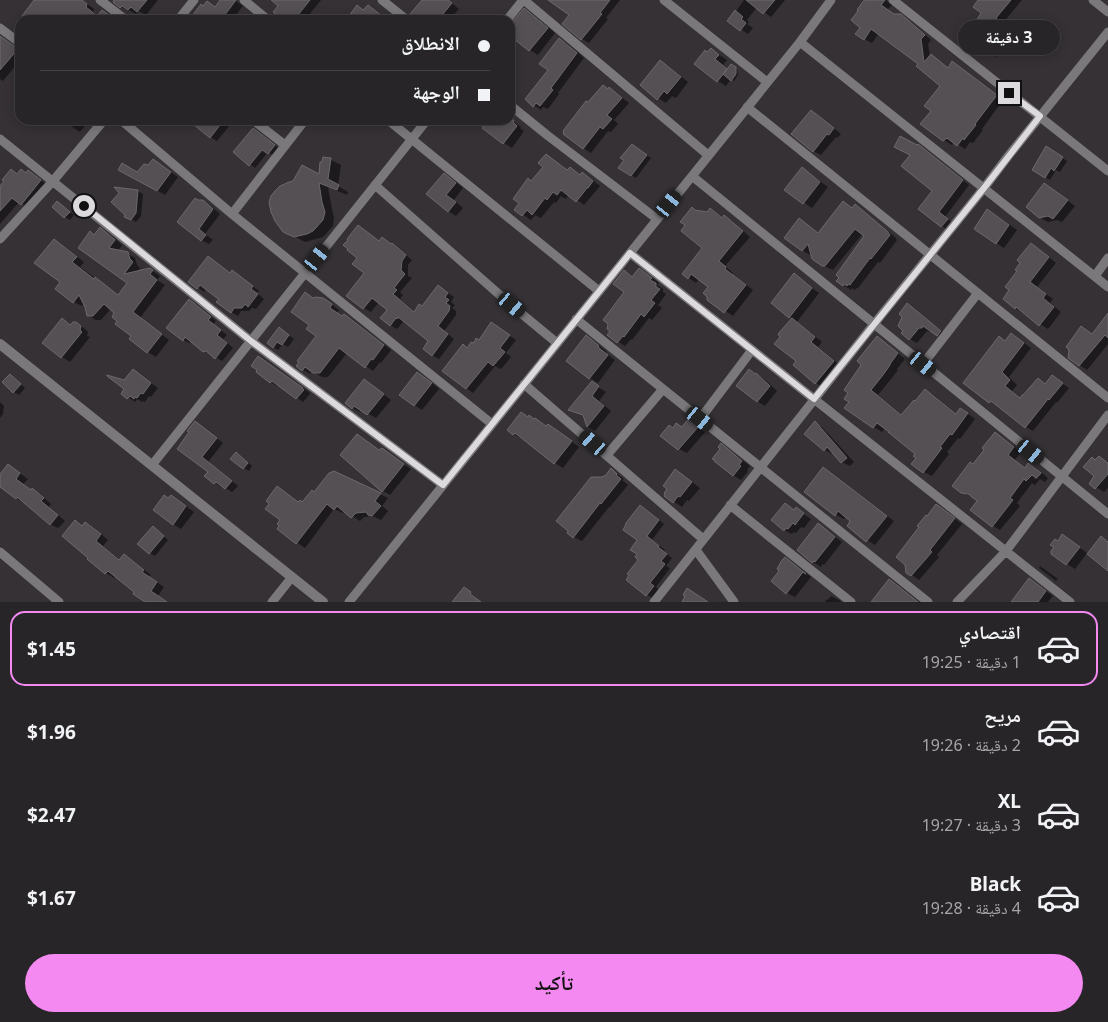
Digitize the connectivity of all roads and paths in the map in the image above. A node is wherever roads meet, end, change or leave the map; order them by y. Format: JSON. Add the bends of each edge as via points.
{"nodes":[{"id":1,"x":100,"y":0,"type":"edge"},
{"id":2,"x":194,"y":0,"type":"edge"},
{"id":3,"x":244,"y":0,"type":"edge"},
{"id":4,"x":382,"y":0,"type":"edge"},
{"id":5,"x":523,"y":0,"type":"edge"},
{"id":6,"x":664,"y":0,"type":"edge"},
{"id":7,"x":816,"y":0,"type":"edge"},
{"id":8,"x":893,"y":0,"type":"edge"},
{"id":9,"x":1093,"y":0,"type":"edge"},
{"id":10,"x":828,"y":3,"type":"edge"},
{"id":11,"x":1108,"y":12,"type":"edge"},
{"id":12,"x":120,"y":15,"type":"edge"},
{"id":13,"x":182,"y":15,"type":"edge"},
{"id":14,"x":262,"y":15,"type":"edge"},
{"id":15,"x":401,"y":15,"type":"edge"},
{"id":16,"x":511,"y":15,"type":"edge"},
{"id":17,"x":0,"y":28,"type":"edge"},
{"id":18,"x":1108,"y":32,"type":"edge"},
{"id":19,"x":15,"y":39,"type":"edge"},
{"id":20,"x":800,"y":42,"type":"junction"},
{"id":21,"x":767,"y":82,"type":"junction"},
{"id":22,"x":747,"y":107,"type":"junction"},
{"id":23,"x":515,"y":109,"type":"edge"},
{"id":24,"x":1040,"y":116,"type":"junction"},
{"id":25,"x":100,"y":125,"type":"edge"},
{"id":26,"x":127,"y":125,"type":"edge"},
{"id":27,"x":259,"y":125,"type":"edge"},
{"id":28,"x":301,"y":125,"type":"edge"},
{"id":29,"x":394,"y":125,"type":"edge"},
{"id":30,"x":423,"y":125,"type":"edge"},
{"id":31,"x":0,"y":139,"type":"edge"},
{"id":32,"x":412,"y":140,"type":"junction"},
{"id":33,"x":285,"y":145,"type":"junction"},
{"id":34,"x":708,"y":155,"type":"junction"},
{"id":35,"x":1108,"y":171,"type":"edge"},
{"id":36,"x":692,"y":176,"type":"junction"},
{"id":37,"x":54,"y":181,"type":"junction"},
{"id":38,"x":376,"y":185,"type":"junction"},
{"id":39,"x":984,"y":188,"type":"junction"},
{"id":40,"x":232,"y":214,"type":"junction"},
{"id":41,"x":657,"y":219,"type":"junction"},
{"id":42,"x":0,"y":239,"type":"edge"},
{"id":43,"x":630,"y":253,"type":"junction"},
{"id":44,"x":930,"y":254,"type":"junction"},
{"id":45,"x":1108,"y":258,"type":"edge"},
{"id":46,"x":305,"y":273,"type":"junction"},
{"id":47,"x":1095,"y":276,"type":"junction"},
{"id":48,"x":1108,"y":287,"type":"edge"},
{"id":49,"x":599,"y":291,"type":"junction"},
{"id":50,"x":978,"y":293,"type":"junction"},
{"id":51,"x":576,"y":319,"type":"junction"},
{"id":52,"x":874,"y":324,"type":"junction"},
{"id":53,"x":251,"y":341,"type":"junction"},
{"id":54,"x":557,"y":343,"type":"junction"},
{"id":55,"x":0,"y":344,"type":"edge"},
{"id":56,"x":752,"y":350,"type":"junction"},
{"id":57,"x":923,"y":364,"type":"junction"},
{"id":58,"x":524,"y":384,"type":"junction"},
{"id":59,"x":663,"y":389,"type":"junction"},
{"id":60,"x":1108,"y":398,"type":"edge"},
{"id":61,"x":814,"y":399,"type":"junction"},
{"id":62,"x":1108,"y":415,"type":"edge"},
{"id":63,"x":700,"y":419,"type":"junction"},
{"id":64,"x":492,"y":424,"type":"junction"},
{"id":65,"x":606,"y":455,"type":"junction"},
{"id":66,"x":152,"y":465,"type":"junction"},
{"id":67,"x":760,"y":468,"type":"junction"},
{"id":68,"x":1062,"y":477,"type":"junction"},
{"id":69,"x":443,"y":485,"type":"junction"},
{"id":70,"x":730,"y":504,"type":"junction"},
{"id":71,"x":1108,"y":514,"type":"edge"},
{"id":72,"x":703,"y":539,"type":"junction"},
{"id":73,"x":696,"y":550,"type":"junction"},
{"id":74,"x":1006,"y":551,"type":"junction"},
{"id":75,"x":0,"y":552,"type":"edge"},
{"id":76,"x":292,"y":577,"type":"junction"},
{"id":77,"x":59,"y":602,"type":"edge"},
{"id":78,"x":272,"y":602,"type":"edge"},
{"id":79,"x":323,"y":602,"type":"edge"},
{"id":80,"x":349,"y":602,"type":"edge"},
{"id":81,"x":654,"y":602,"type":"edge"},
{"id":82,"x":734,"y":602,"type":"edge"},
{"id":83,"x":851,"y":602,"type":"edge"},
{"id":84,"x":928,"y":602,"type":"edge"},
{"id":85,"x":957,"y":602,"type":"edge"},
{"id":86,"x":1070,"y":602,"type":"edge"}],
"edges":[{"from":1,"to":12,"type":"street"},
{"from":2,"to":13,"type":"street"},
{"from":3,"to":14,"type":"street"},
{"from":4,"to":15,"type":"street"},
{"from":5,"to":16,"type":"street"},
{"from":5,"to":34,"type":"street"},
{"from":6,"to":21,"type":"street"},
{"from":7,"to":10,"type":"street"},
{"from":8,"to":24,"type":"street"},
{"from":9,"to":11,"type":"street"},
{"from":10,"to":20,"type":"street"},
{"from":17,"to":19,"type":"street"},
{"from":18,"to":24,"type":"street"},
{"from":20,"to":21,"type":"street"},
{"from":20,"to":39,"type":"street"},
{"from":21,"to":22,"type":"street"},
{"from":22,"to":34,"type":"street"},
{"from":22,"to":44,"type":"street"},
{"from":23,"to":41,"type":"street"},
{"from":24,"to":35,"type":"street"},
{"from":24,"to":39,"type":"street"},
{"from":25,"to":37,"type":"street"},
{"from":26,"to":40,"type":"street"},
{"from":27,"to":33,"type":"street"},
{"from":28,"to":33,"type":"street"},
{"from":29,"to":32,"type":"street"},
{"from":30,"to":32,"type":"street"},
{"from":31,"to":37,"type":"street"},
{"from":32,"to":38,"type":"street"},
{"from":32,"to":49,"type":"street"},
{"from":33,"to":40,"type":"street"},
{"from":34,"to":36,"type":"street"},
{"from":36,"to":41,"type":"street"},
{"from":36,"to":52,"type":"street"},
{"from":37,"to":42,"type":"street"},
{"from":37,"to":53,"type":"street"},
{"from":38,"to":46,"type":"street"},
{"from":38,"to":54,"type":"street"},
{"from":39,"to":44,"type":"street"},
{"from":39,"to":47,"type":"street"},
{"from":40,"to":46,"type":"street"},
{"from":41,"to":43,"type":"street"},
{"from":43,"to":49,"type":"street"},
{"from":43,"to":56,"type":"street"},
{"from":44,"to":50,"type":"street"},
{"from":44,"to":52,"type":"street"},
{"from":45,"to":47,"type":"street"},
{"from":46,"to":53,"type":"street"},
{"from":46,"to":64,"type":"street"},
{"from":47,"to":48,"type":"street"},
{"from":49,"to":51,"type":"street"},
{"from":50,"to":57,"type":"street"},
{"from":50,"to":60,"type":"street"},
{"from":51,"to":54,"type":"street"},
{"from":51,"to":59,"type":"street"},
{"from":52,"to":57,"type":"street"},
{"from":52,"to":61,"type":"street"},
{"from":53,"to":66,"type":"street"},
{"from":53,"to":69,"type":"street"},
{"from":54,"to":58,"type":"street"},
{"from":55,"to":66,"type":"street"},
{"from":56,"to":61,"type":"street"},
{"from":56,"to":63,"type":"street"},
{"from":57,"to":68,"type":"street"},
{"from":58,"to":64,"type":"street"},
{"from":58,"to":65,"type":"street"},
{"from":59,"to":63,"type":"street"},
{"from":59,"to":65,"type":"street"},
{"from":61,"to":67,"type":"street"},
{"from":61,"to":74,"type":"street"},
{"from":62,"to":68,"type":"street"},
{"from":63,"to":67,"type":"street"},
{"from":64,"to":69,"type":"street"},
{"from":65,"to":72,"type":"street"},
{"from":66,"to":76,"type":"street"},
{"from":67,"to":70,"type":"street"},
{"from":67,"to":84,"type":"street"},
{"from":68,"to":71,"type":"street"},
{"from":68,"to":74,"type":"street"},
{"from":69,"to":80,"type":"street"},
{"from":70,"to":72,"type":"street"},
{"from":70,"to":83,"type":"street"},
{"from":72,"to":73,"type":"street"},
{"from":73,"to":81,"type":"street"},
{"from":73,"to":82,"type":"street"},
{"from":74,"to":85,"type":"street"},
{"from":74,"to":86,"type":"street"},
{"from":75,"to":77,"type":"street"},
{"from":76,"to":78,"type":"street"},
{"from":76,"to":79,"type":"street"}]}
